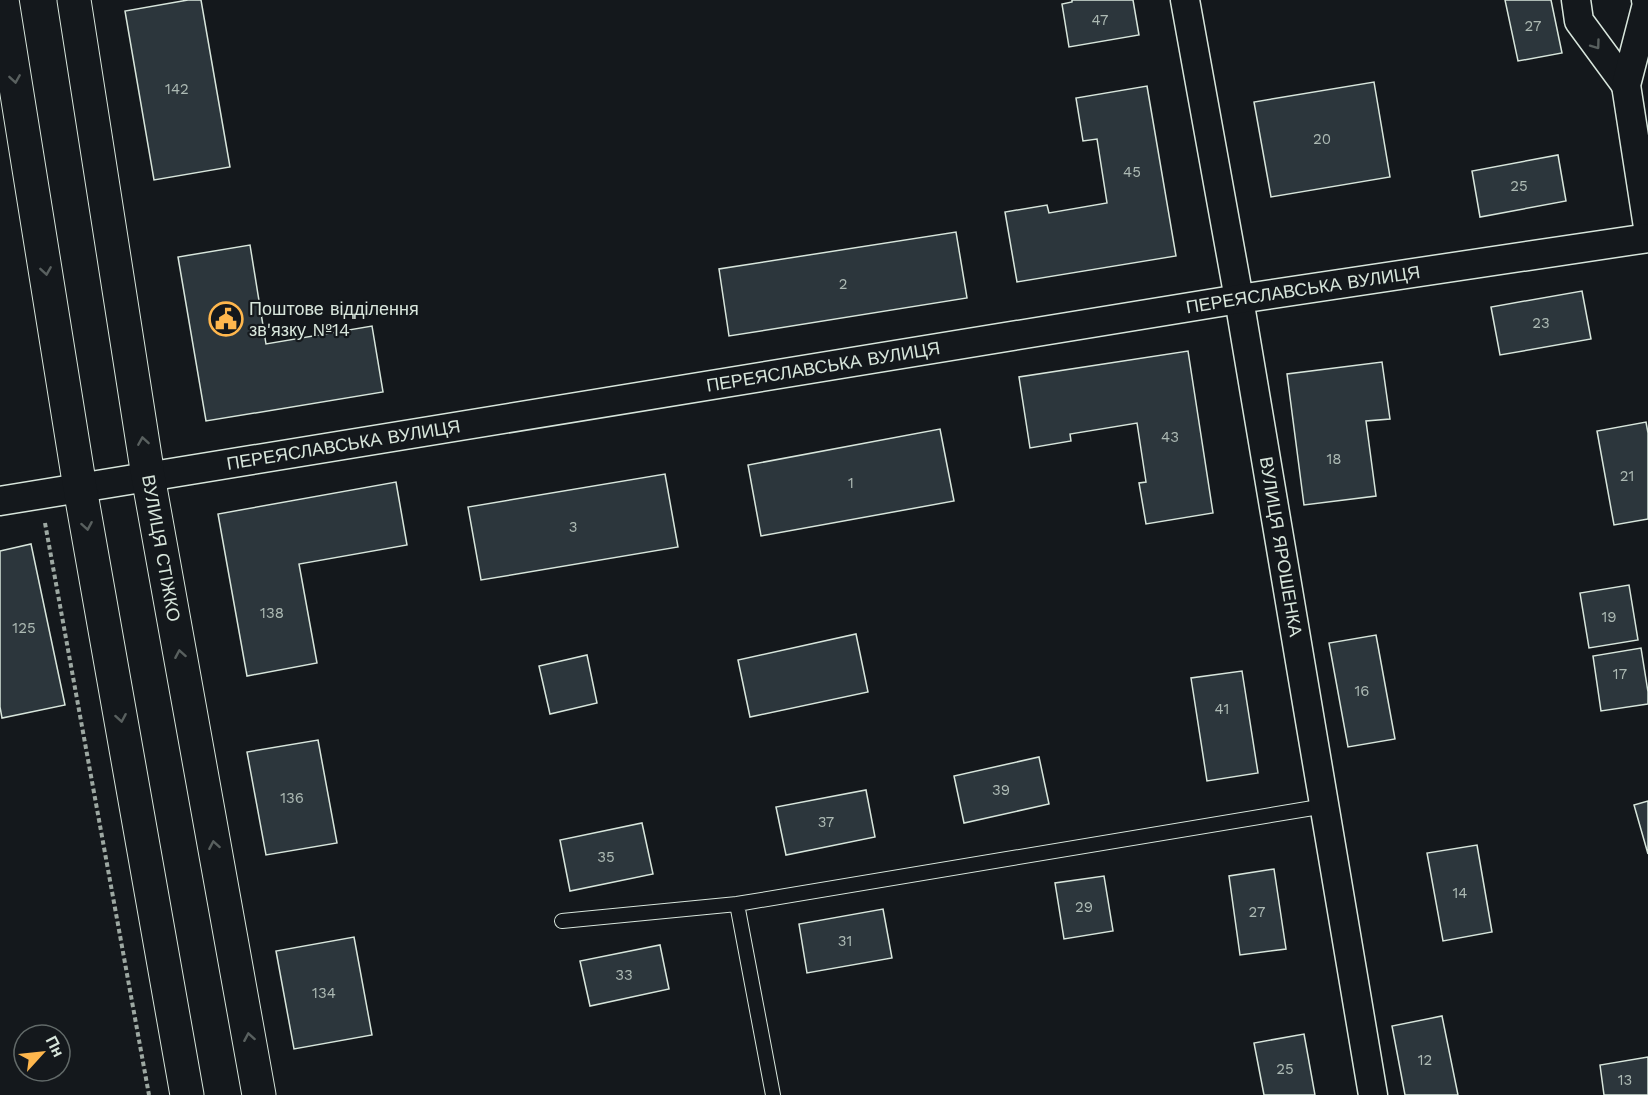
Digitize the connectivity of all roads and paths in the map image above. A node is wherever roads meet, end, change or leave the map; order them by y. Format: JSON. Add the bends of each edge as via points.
{"nodes":[{"id":1,"x":2,"y":0,"type":"edge"},
{"id":2,"x":74,"y":0,"type":"edge"},
{"id":3,"x":1185,"y":0,"type":"edge"},
{"id":4,"x":1576,"y":0,"type":"edge"},
{"id":5,"x":1646,"y":0,"type":"edge"},
{"id":6,"x":1626,"y":85,"type":"junction"},
{"id":7,"x":1648,"y":227,"type":"edge"},
{"id":8,"x":1648,"y":238,"type":"edge"},
{"id":9,"x":1239,"y":299,"type":"junction"},
{"id":10,"x":148,"y":476,"type":"junction"},
{"id":11,"x":80,"y":488,"type":"junction"},
{"id":12,"x":40,"y":495,"type":"junction"},
{"id":13,"x":0,"y":501,"type":"edge"},
{"id":14,"x":1325,"y":806,"type":"junction"},
{"id":15,"x":737,"y":904,"type":"junction"},
{"id":16,"x":562,"y":921,"type":"dead end"},
{"id":17,"x":149,"y":1095,"type":"edge"},
{"id":18,"x":187,"y":1095,"type":"edge"},
{"id":19,"x":259,"y":1095,"type":"edge"},
{"id":20,"x":773,"y":1095,"type":"edge"},
{"id":21,"x":1373,"y":1095,"type":"edge"}],
"edges":[{"from":1,"to":11,"type":"street","one_way":true},
{"from":10,"to":2,"type":"street","name":"ВУЛИЦЯ СТІЖКО","one_way":true},
{"from":3,"to":9,"type":"street","name":"ВУЛИЦЯ ЯРОШЕНКА"},
{"from":4,"to":6,"type":"street","one_way":true,"via":[[1579,21]]},
{"from":5,"to":6,"type":"street"},
{"from":6,"to":7,"type":"street"},
{"from":8,"to":9,"type":"street","name":"ПЕРЕЯСЛАВСЬКА ВУЛИЦЯ"},
{"from":9,"to":10,"type":"street","name":"ПЕРЕЯСЛАВСЬКА ВУЛИЦЯ"},
{"from":9,"to":14,"type":"street","name":"ВУЛИЦЯ ЯРОШЕНКА"},
{"from":10,"to":11,"type":"street","name":"ПЕРЕЯСЛАВСЬКА ВУЛИЦЯ"},
{"from":19,"to":10,"type":"street","name":"ВУЛИЦЯ СТІЖКО","one_way":true},
{"from":11,"to":12,"type":"street","name":"ПЕРЕЯСЛАВСЬКА ВУЛИЦЯ"},
{"from":11,"to":18,"type":"street","one_way":true},
{"from":12,"to":13,"type":"street","name":"ПЕРЕЯСЛАВСЬКА ВУЛИЦЯ"},
{"from":12,"to":17,"type":"path"},
{"from":14,"to":15,"type":"lane"},
{"from":14,"to":21,"type":"street","name":"ВУЛИЦЯ ЯРОШЕНКА"},
{"from":15,"to":16,"type":"lane"},
{"from":15,"to":20,"type":"lane"}]}
